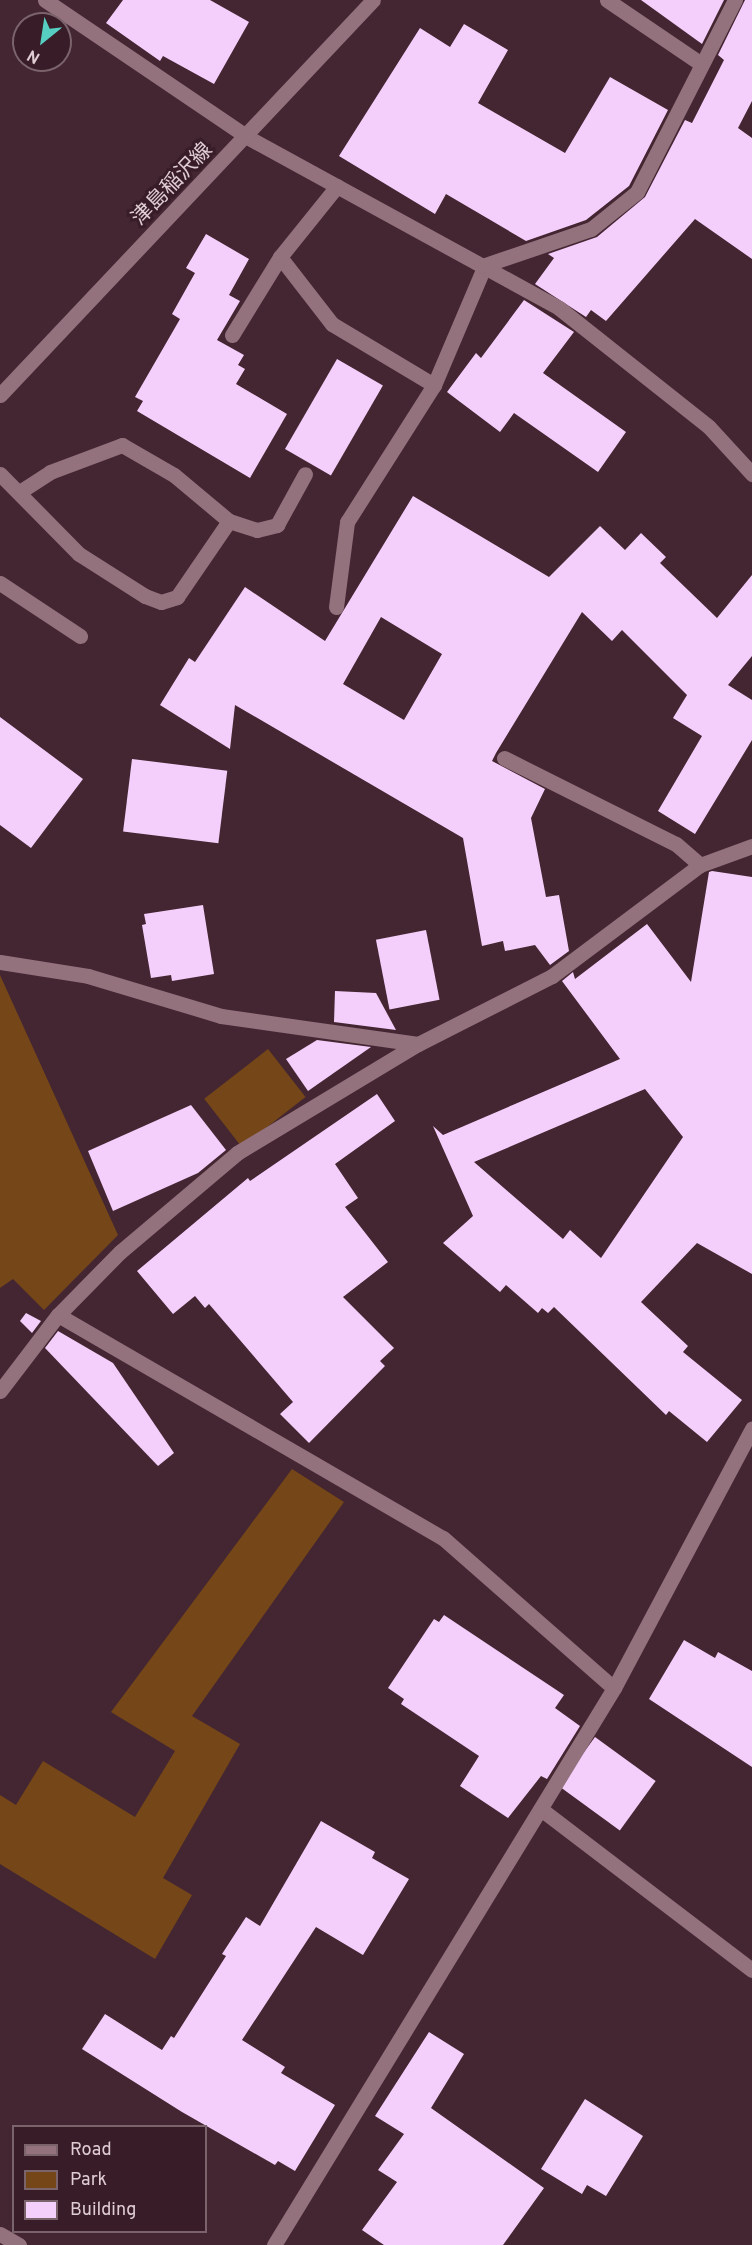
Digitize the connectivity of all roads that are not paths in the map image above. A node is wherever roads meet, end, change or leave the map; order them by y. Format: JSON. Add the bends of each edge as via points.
{"nodes":[{"id":1,"x":45,"y":0,"type":"edge"},
{"id":2,"x":374,"y":0,"type":"edge"},
{"id":3,"x":607,"y":0,"type":"edge"},
{"id":4,"x":735,"y":0,"type":"edge"},
{"id":5,"x":700,"y":64,"type":"junction"},
{"id":6,"x":248,"y":137,"type":"junction"},
{"id":7,"x":337,"y":186,"type":"junction"},
{"id":8,"x":280,"y":257,"type":"junction"},
{"id":9,"x":485,"y":265,"type":"junction"},
{"id":10,"x":232,"y":335,"type":"dead end"},
{"id":11,"x":434,"y":385,"type":"junction"},
{"id":12,"x":0,"y":395,"type":"edge"},
{"id":13,"x":0,"y":474,"type":"edge"},
{"id":14,"x":305,"y":474,"type":"dead end"},
{"id":15,"x":752,"y":474,"type":"edge"},
{"id":16,"x":21,"y":491,"type":"junction"},
{"id":17,"x":230,"y":521,"type":"junction"},
{"id":18,"x":0,"y":583,"type":"edge"},
{"id":19,"x":336,"y":607,"type":"dead end"},
{"id":20,"x":80,"y":636,"type":"dead end"},
{"id":21,"x":504,"y":758,"type":"dead end"},
{"id":22,"x":752,"y":846,"type":"edge"},
{"id":23,"x":700,"y":866,"type":"junction"},
{"id":24,"x":0,"y":962,"type":"edge"},
{"id":25,"x":418,"y":1044,"type":"junction"},
{"id":26,"x":58,"y":1315,"type":"junction"},
{"id":27,"x":0,"y":1391,"type":"edge"},
{"id":28,"x":752,"y":1428,"type":"edge"},
{"id":29,"x":614,"y":1688,"type":"junction"},
{"id":30,"x":542,"y":1810,"type":"junction"},
{"id":31,"x":752,"y":1970,"type":"edge"},
{"id":32,"x":0,"y":2234,"type":"edge"},
{"id":33,"x":19,"y":2245,"type":"edge"},
{"id":34,"x":273,"y":2245,"type":"edge"}],
"edges":[{"from":1,"to":6,"type":"street"},
{"from":2,"to":6,"type":"street","name":"津島稲沢線"},
{"from":3,"to":5,"type":"street"},
{"from":4,"to":5,"type":"street"},
{"from":5,"to":9,"type":"street","via":[[638,192],[591,229]]},
{"from":6,"to":7,"type":"street"},
{"from":6,"to":12,"type":"street","name":"津島稲沢線"},
{"from":7,"to":8,"type":"street"},
{"from":7,"to":9,"type":"street"},
{"from":8,"to":10,"type":"street"},
{"from":8,"to":11,"type":"street","via":[[332,324]]},
{"from":9,"to":11,"type":"street"},
{"from":9,"to":15,"type":"street","via":[[559,308],[709,427]]},
{"from":11,"to":19,"type":"street","via":[[347,522]]},
{"from":13,"to":16,"type":"street"},
{"from":14,"to":17,"type":"street","via":[[277,525],[257,530]]},
{"from":16,"to":17,"type":"street","via":[[50,472],[122,445],[174,475]]},
{"from":16,"to":17,"type":"street","via":[[79,554],[145,596],[162,602],[177,597]]},
{"from":18,"to":20,"type":"street"},
{"from":21,"to":23,"type":"street","via":[[676,844]]},
{"from":22,"to":23,"type":"street"},
{"from":23,"to":25,"type":"street","via":[[552,976]]},
{"from":24,"to":25,"type":"street","via":[[87,976],[221,1016]]},
{"from":25,"to":26,"type":"street","via":[[237,1154],[120,1252]]},
{"from":26,"to":27,"type":"street"},
{"from":26,"to":29,"type":"street","via":[[443,1538]]},
{"from":28,"to":29,"type":"street"},
{"from":29,"to":30,"type":"street"},
{"from":30,"to":31,"type":"street"},
{"from":30,"to":34,"type":"street"},
{"from":32,"to":33,"type":"street"}]}
